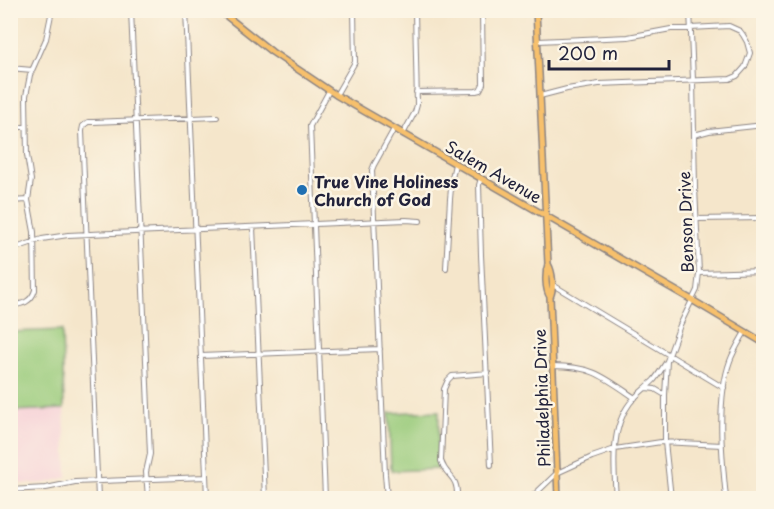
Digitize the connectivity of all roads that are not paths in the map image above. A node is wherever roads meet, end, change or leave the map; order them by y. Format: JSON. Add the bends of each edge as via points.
{"nodes":[{"id":1,"x":52,"y":10,"type":"edge"},
{"id":2,"x":131,"y":10,"type":"edge"},
{"id":3,"x":186,"y":10,"type":"edge"},
{"id":4,"x":354,"y":10,"type":"edge"},
{"id":5,"x":415,"y":10,"type":"edge"},
{"id":6,"x":482,"y":10,"type":"edge"},
{"id":7,"x":536,"y":10,"type":"edge"},
{"id":8,"x":690,"y":10,"type":"edge"},
{"id":9,"x":221,"y":11,"type":"edge"},
{"id":10,"x":691,"y":27,"type":"junction"},
{"id":11,"x":537,"y":41,"type":"junction"},
{"id":12,"x":10,"y":68,"type":"edge"},
{"id":13,"x":32,"y":70,"type":"junction"},
{"id":14,"x":693,"y":80,"type":"junction"},
{"id":15,"x":329,"y":90,"type":"junction"},
{"id":16,"x":416,"y":92,"type":"junction"},
{"id":17,"x":336,"y":95,"type":"junction"},
{"id":18,"x":540,"y":96,"type":"junction"},
{"id":19,"x":217,"y":117,"type":"dead end"},
{"id":20,"x":191,"y":118,"type":"junction"},
{"id":21,"x":137,"y":121,"type":"junction"},
{"id":22,"x":764,"y":125,"type":"edge"},
{"id":23,"x":10,"y":127,"type":"edge"},
{"id":24,"x":26,"y":127,"type":"junction"},
{"id":25,"x":394,"y":129,"type":"junction"},
{"id":26,"x":403,"y":134,"type":"junction"},
{"id":27,"x":694,"y":135,"type":"junction"},
{"id":28,"x":455,"y":164,"type":"junction"},
{"id":29,"x":481,"y":178,"type":"junction"},
{"id":30,"x":28,"y":200,"type":"junction"},
{"id":31,"x":10,"y":201,"type":"edge"},
{"id":32,"x":546,"y":216,"type":"junction"},
{"id":33,"x":764,"y":218,"type":"edge"},
{"id":34,"x":696,"y":219,"type":"junction"},
{"id":35,"x":420,"y":221,"type":"dead end"},
{"id":36,"x":375,"y":222,"type":"junction"},
{"id":37,"x":314,"y":225,"type":"junction"},
{"id":38,"x":253,"y":227,"type":"junction"},
{"id":39,"x":195,"y":230,"type":"junction"},
{"id":40,"x":141,"y":232,"type":"junction"},
{"id":41,"x":87,"y":235,"type":"junction"},
{"id":42,"x":34,"y":241,"type":"junction"},
{"id":43,"x":10,"y":250,"type":"edge"},
{"id":44,"x":548,"y":264,"type":"junction"},
{"id":45,"x":446,"y":268,"type":"dead end"},
{"id":46,"x":764,"y":271,"type":"edge"},
{"id":47,"x":699,"y":273,"type":"junction"},
{"id":48,"x":552,"y":285,"type":"junction"},
{"id":49,"x":550,"y":297,"type":"junction"},
{"id":50,"x":692,"y":300,"type":"junction"},
{"id":51,"x":10,"y":306,"type":"edge"},
{"id":52,"x":745,"y":332,"type":"junction"},
{"id":53,"x":764,"y":343,"type":"edge"},
{"id":54,"x":381,"y":349,"type":"junction"},
{"id":55,"x":319,"y":352,"type":"junction"},
{"id":56,"x":258,"y":354,"type":"junction"},
{"id":57,"x":669,"y":355,"type":"junction"},
{"id":58,"x":201,"y":356,"type":"junction"},
{"id":59,"x":667,"y":361,"type":"junction"},
{"id":60,"x":552,"y":366,"type":"junction"},
{"id":61,"x":488,"y":373,"type":"junction"},
{"id":62,"x":645,"y":388,"type":"junction"},
{"id":63,"x":724,"y":388,"type":"junction"},
{"id":64,"x":665,"y":395,"type":"junction"},
{"id":65,"x":635,"y":398,"type":"junction"},
{"id":66,"x":666,"y":442,"type":"junction"},
{"id":67,"x":722,"y":445,"type":"junction"},
{"id":68,"x":615,"y":449,"type":"junction"},
{"id":69,"x":491,"y":465,"type":"dead end"},
{"id":70,"x":557,"y":473,"type":"junction"},
{"id":71,"x":206,"y":477,"type":"junction"},
{"id":72,"x":147,"y":479,"type":"junction"},
{"id":73,"x":97,"y":481,"type":"junction"},
{"id":74,"x":10,"y":490,"type":"edge"},
{"id":75,"x":98,"y":498,"type":"edge"},
{"id":76,"x":148,"y":498,"type":"edge"},
{"id":77,"x":207,"y":498,"type":"edge"},
{"id":78,"x":265,"y":498,"type":"edge"},
{"id":79,"x":326,"y":498,"type":"edge"},
{"id":80,"x":387,"y":498,"type":"edge"},
{"id":81,"x":457,"y":498,"type":"edge"},
{"id":82,"x":531,"y":498,"type":"edge"},
{"id":83,"x":558,"y":498,"type":"edge"},
{"id":84,"x":616,"y":498,"type":"edge"},
{"id":85,"x":671,"y":498,"type":"edge"},
{"id":86,"x":726,"y":498,"type":"edge"}],
"edges":[{"from":1,"to":13,"type":"street","via":[[46,39]]},
{"from":2,"to":21,"type":"street"},
{"from":3,"to":20,"type":"street"},
{"from":4,"to":17,"type":"street","via":[[354,63]]},
{"from":5,"to":16,"type":"street"},
{"from":6,"to":16,"type":"street","via":[[482,88]]},
{"from":7,"to":11,"type":"main road","name":"Philadelphia Drive"},
{"from":8,"to":10,"type":"street","name":"Benson Drive"},
{"from":9,"to":15,"type":"main road","name":"Salem Avenue"},
{"from":10,"to":11,"type":"street","via":[[628,37]]},
{"from":10,"to":14,"type":"street","name":"Benson Drive"},
{"from":10,"to":14,"type":"street","via":[[735,28],[745,38],[750,53],[746,67],[737,76]]},
{"from":11,"to":18,"type":"main road","name":"Philadelphia Drive"},
{"from":12,"to":13,"type":"street"},
{"from":13,"to":24,"type":"street","via":[[26,96]]},
{"from":14,"to":18,"type":"street","via":[[585,86]]},
{"from":14,"to":27,"type":"street","name":"Benson Drive"},
{"from":15,"to":17,"type":"main road","name":"Salem Avenue"},
{"from":15,"to":37,"type":"street","via":[[310,125]]},
{"from":16,"to":26,"type":"street","via":[[415,112]]},
{"from":17,"to":25,"type":"main road","name":"Salem Avenue"},
{"from":18,"to":32,"type":"main road","name":"Philadelphia Drive"},
{"from":19,"to":20,"type":"street"},
{"from":20,"to":21,"type":"street"},
{"from":20,"to":39,"type":"street"},
{"from":21,"to":40,"type":"street"},
{"from":21,"to":41,"type":"street","via":[[84,125]]},
{"from":22,"to":27,"type":"street"},
{"from":23,"to":24,"type":"street"},
{"from":24,"to":30,"type":"street","via":[[31,180]]},
{"from":25,"to":26,"type":"main road","name":"Salem Avenue"},
{"from":25,"to":36,"type":"street","via":[[372,168]]},
{"from":26,"to":28,"type":"main road","name":"Salem Avenue"},
{"from":27,"to":34,"type":"street","name":"Benson Drive"},
{"from":28,"to":29,"type":"main road","name":"Salem Avenue"},
{"from":28,"to":45,"type":"street"},
{"from":29,"to":32,"type":"main road","name":"Salem Avenue"},
{"from":29,"to":61,"type":"street"},
{"from":30,"to":31,"type":"street"},
{"from":30,"to":42,"type":"street"},
{"from":32,"to":44,"type":"main road","name":"Philadelphia Drive"},
{"from":32,"to":50,"type":"main road","name":"Salem Avenue"},
{"from":33,"to":34,"type":"street"},
{"from":34,"to":47,"type":"street","name":"Benson Drive"},
{"from":35,"to":36,"type":"street"},
{"from":36,"to":37,"type":"street"},
{"from":36,"to":54,"type":"street"},
{"from":37,"to":38,"type":"street"},
{"from":37,"to":55,"type":"street"},
{"from":38,"to":39,"type":"street"},
{"from":38,"to":56,"type":"street"},
{"from":39,"to":40,"type":"street"},
{"from":39,"to":58,"type":"street"},
{"from":40,"to":41,"type":"street"},
{"from":40,"to":72,"type":"street","via":[[150,454]]},
{"from":41,"to":42,"type":"street"},
{"from":41,"to":73,"type":"street"},
{"from":42,"to":43,"type":"street"},
{"from":42,"to":51,"type":"street","via":[[36,287],[32,299]]},
{"from":44,"to":48,"type":"main road","name":"Philadelphia Drive"},
{"from":44,"to":49,"type":"main road","name":"Philadelphia Drive"},
{"from":46,"to":47,"type":"street"},
{"from":47,"to":50,"type":"street","name":"Benson Drive"},
{"from":48,"to":49,"type":"main road","name":"Philadelphia Drive"},
{"from":48,"to":57,"type":"street"},
{"from":49,"to":60,"type":"main road","name":"Philadelphia Drive"},
{"from":50,"to":52,"type":"main road","name":"Salem Avenue"},
{"from":50,"to":57,"type":"street","name":"Benson Drive"},
{"from":52,"to":53,"type":"main road","name":"Salem Avenue"},
{"from":52,"to":63,"type":"street","via":[[730,360]]},
{"from":54,"to":55,"type":"street"},
{"from":54,"to":80,"type":"street"},
{"from":55,"to":56,"type":"street"},
{"from":55,"to":79,"type":"street"},
{"from":56,"to":58,"type":"street"},
{"from":56,"to":78,"type":"street"},
{"from":57,"to":59,"type":"street","name":"Benson Drive"},
{"from":57,"to":63,"type":"street"},
{"from":58,"to":71,"type":"street"},
{"from":59,"to":62,"type":"street"},
{"from":59,"to":64,"type":"street","name":"Benson Drive"},
{"from":60,"to":65,"type":"street","via":[[592,371]]},
{"from":60,"to":70,"type":"main road","name":"Philadelphia Drive"},
{"from":61,"to":69,"type":"street"},
{"from":61,"to":81,"type":"street","via":[[452,376],[444,389],[441,461],[455,482]]},
{"from":62,"to":64,"type":"street"},
{"from":62,"to":65,"type":"street"},
{"from":63,"to":67,"type":"street"},
{"from":64,"to":66,"type":"street","name":"Benson Drive"},
{"from":65,"to":68,"type":"street","via":[[620,421]]},
{"from":66,"to":67,"type":"street"},
{"from":66,"to":68,"type":"street"},
{"from":66,"to":85,"type":"street","name":"Benson Drive"},
{"from":67,"to":86,"type":"street"},
{"from":68,"to":70,"type":"street"},
{"from":68,"to":84,"type":"street"},
{"from":70,"to":82,"type":"street"},
{"from":70,"to":83,"type":"main road","name":"Philadelphia Drive"},
{"from":71,"to":72,"type":"street"},
{"from":71,"to":77,"type":"street"},
{"from":72,"to":73,"type":"street"},
{"from":72,"to":76,"type":"street"},
{"from":73,"to":74,"type":"street"},
{"from":73,"to":75,"type":"street"}]}
